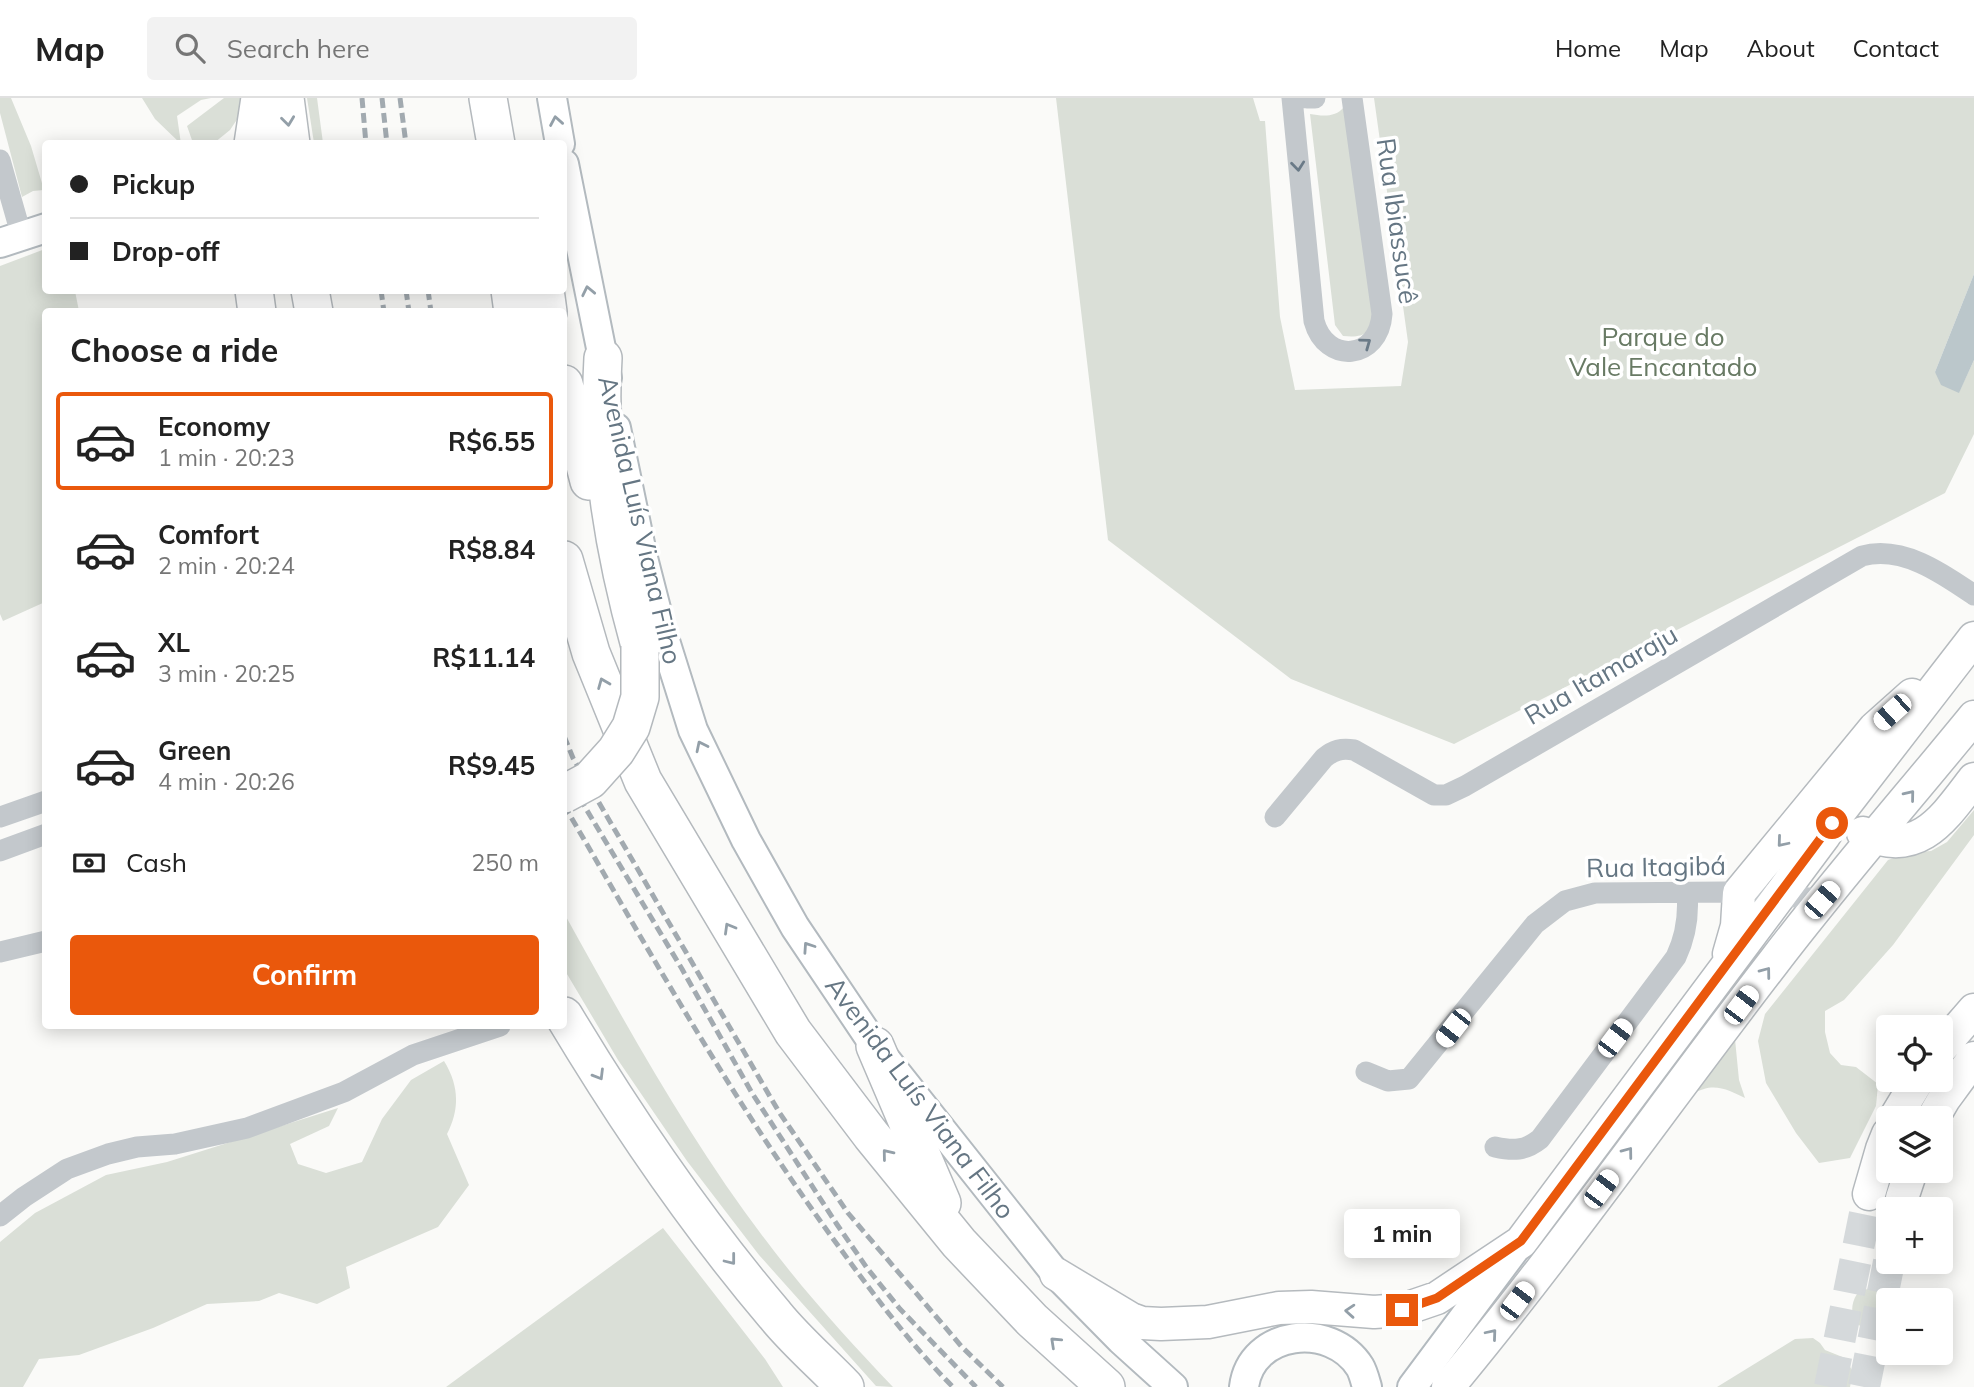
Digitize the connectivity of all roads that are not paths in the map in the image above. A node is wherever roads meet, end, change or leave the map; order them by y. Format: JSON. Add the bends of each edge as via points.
{"nodes":[{"id":1,"x":285,"y":98,"type":"edge"},
{"id":2,"x":488,"y":98,"type":"edge"},
{"id":3,"x":552,"y":98,"type":"edge"},
{"id":4,"x":1292,"y":98,"type":"edge"},
{"id":5,"x":1307,"y":98,"type":"edge"},
{"id":6,"x":1315,"y":98,"type":"edge"},
{"id":7,"x":1352,"y":98,"type":"edge"},
{"id":8,"x":290,"y":140,"type":"edge"},
{"id":9,"x":495,"y":140,"type":"edge"},
{"id":10,"x":559,"y":140,"type":"edge"},
{"id":11,"x":0,"y":160,"type":"edge"},
{"id":12,"x":567,"y":179,"type":"edge"},
{"id":13,"x":22,"y":235,"type":"edge"},
{"id":14,"x":603,"y":358,"type":"junction"},
{"id":15,"x":567,"y":395,"type":"edge"},
{"id":16,"x":567,"y":569,"type":"edge"},
{"id":17,"x":1974,"y":595,"type":"edge"},
{"id":18,"x":635,"y":631,"type":"junction"},
{"id":19,"x":1969,"y":645,"type":"edge"},
{"id":20,"x":1974,"y":717,"type":"edge"},
{"id":21,"x":1840,"y":769,"type":"junction"},
{"id":22,"x":1974,"y":779,"type":"edge"},
{"id":23,"x":567,"y":792,"type":"edge"},
{"id":24,"x":42,"y":802,"type":"edge"},
{"id":25,"x":1841,"y":810,"type":"junction"},
{"id":26,"x":0,"y":817,"type":"edge"},
{"id":27,"x":1275,"y":817,"type":"dead end"},
{"id":28,"x":42,"y":835,"type":"edge"},
{"id":29,"x":1875,"y":839,"type":"junction"},
{"id":30,"x":0,"y":851,"type":"edge"},
{"id":31,"x":1687,"y":893,"type":"junction"},
{"id":32,"x":1739,"y":893,"type":"junction"},
{"id":33,"x":1779,"y":897,"type":"junction"},
{"id":34,"x":1822,"y":900,"type":"junction"},
{"id":35,"x":42,"y":943,"type":"edge"},
{"id":36,"x":0,"y":952,"type":"edge"},
{"id":37,"x":1724,"y":970,"type":"junction"},
{"id":38,"x":1974,"y":1010,"type":"edge"},
{"id":39,"x":567,"y":1021,"type":"edge"},
{"id":40,"x":491,"y":1029,"type":"edge"},
{"id":41,"x":1953,"y":1034,"type":"edge"},
{"id":42,"x":875,"y":1046,"type":"junction"},
{"id":43,"x":1974,"y":1058,"type":"edge"},
{"id":44,"x":1366,"y":1072,"type":"dead end"},
{"id":45,"x":1940,"y":1106,"type":"edge"},
{"id":46,"x":1495,"y":1147,"type":"dead end"},
{"id":47,"x":1876,"y":1170,"type":"edge"},
{"id":48,"x":1869,"y":1194,"type":"tunnel mouth"},
{"id":49,"x":0,"y":1216,"type":"edge"},
{"id":50,"x":1521,"y":1241,"type":"junction"},
{"id":51,"x":959,"y":1243,"type":"junction"},
{"id":52,"x":1056,"y":1274,"type":"junction"},
{"id":53,"x":845,"y":1387,"type":"edge"},
{"id":54,"x":1106,"y":1387,"type":"edge"},
{"id":55,"x":1173,"y":1387,"type":"edge"},
{"id":56,"x":1244,"y":1387,"type":"edge"},
{"id":57,"x":1367,"y":1387,"type":"edge"},
{"id":58,"x":1412,"y":1387,"type":"edge"},
{"id":59,"x":1448,"y":1387,"type":"edge"}],
"edges":[{"from":1,"to":8,"type":"highway","one_way":true},
{"from":2,"to":9,"type":"highway"},
{"from":10,"to":3,"type":"main road","one_way":true},
{"from":4,"to":7,"type":"street","name":"Rua Ibiassucê","one_way":true,"via":[[1314,321],[1322,341],[1336,350],[1353,352],[1378,334],[1382,314]]},
{"from":5,"to":6,"type":"street"},
{"from":11,"to":13,"type":"street"},
{"from":14,"to":12,"type":"main road","name":"Avenida Luís Viana Filho","one_way":true},
{"from":14,"to":18,"type":"highway","via":[[600,421]]},
{"from":42,"to":14,"type":"main road","name":"Avenida Luís Viana Filho","one_way":true,"via":[[795,927],[746,840],[693,730],[643,558]]},
{"from":15,"to":18,"type":"highway"},
{"from":51,"to":16,"type":"highway","name":"Avenida Luís Viana Filho","one_way":true,"via":[[793,1032],[643,781],[591,653]]},
{"from":17,"to":27,"type":"street","name":"Rua Itamaraju","via":[[1923,564],[1895,554],[1861,556],[1446,795],[1434,795],[1343,748],[1324,758]]},
{"from":18,"to":23,"type":"highway","bridge":true,"via":[[640,697],[631,727],[590,780]]},
{"from":19,"to":21,"type":"main road","via":[[1875,728]]},
{"from":19,"to":25,"type":"main road"},
{"from":29,"to":20,"type":"main road","one_way":true},
{"from":21,"to":25,"type":"main road"},
{"from":21,"to":32,"type":"main road","one_way":true},
{"from":22,"to":29,"type":"main road","via":[[1929,832],[1890,841]]},
{"from":24,"to":26,"type":"street"},
{"from":25,"to":29,"type":"main road","via":[[1854,827]]},
{"from":25,"to":33,"type":"main road"},
{"from":28,"to":30,"type":"street"},
{"from":29,"to":34,"type":"main road"},
{"from":31,"to":32,"type":"street","name":"Rua Itagibá"},
{"from":31,"to":44,"type":"street","name":"Rua Itagibá","via":[[1595,893],[1565,901],[1535,924],[1409,1079],[1388,1081]]},
{"from":31,"to":46,"type":"street","via":[[1687,923],[1676,957],[1540,1139],[1519,1151]]},
{"from":32,"to":33,"type":"street","name":"Rua Itagibá"},
{"from":32,"to":37,"type":"main road","via":[[1737,926]]},
{"from":33,"to":34,"type":"street","name":"Rua Itagibá"},
{"from":33,"to":37,"type":"main road"},
{"from":59,"to":34,"type":"main road","one_way":true},
{"from":35,"to":36,"type":"street"},
{"from":37,"to":50,"type":"main road"},
{"from":38,"to":41,"type":"main road"},
{"from":39,"to":53,"type":"highway","one_way":true,"via":[[615,1101],[696,1216],[776,1317]]},
{"from":40,"to":49,"type":"street","via":[[413,1055],[344,1092],[247,1128],[175,1144],[137,1147],[88,1161],[67,1169]]},
{"from":42,"to":51,"type":"highway"},
{"from":42,"to":52,"type":"main road","name":"Avenida Luís Viana Filho"},
{"from":43,"to":45,"type":"main road"},
{"from":47,"to":48,"type":"main road"},
{"from":50,"to":52,"type":"main road","one_way":true,"via":[[1437,1298],[1402,1310],[1374,1312],[1279,1308],[1184,1324],[1142,1323]]},
{"from":50,"to":58,"type":"main road"},
{"from":54,"to":51,"type":"highway","name":"Avenida Luís Viana Filho","one_way":true,"via":[[1032,1320]]},
{"from":52,"to":55,"type":"main road","name":"Avenida Luís Viana Filho"},
{"from":56,"to":57,"type":"main road","via":[[1255,1359],[1270,1346],[1303,1336],[1336,1344],[1350,1355],[1361,1368]]}]}
